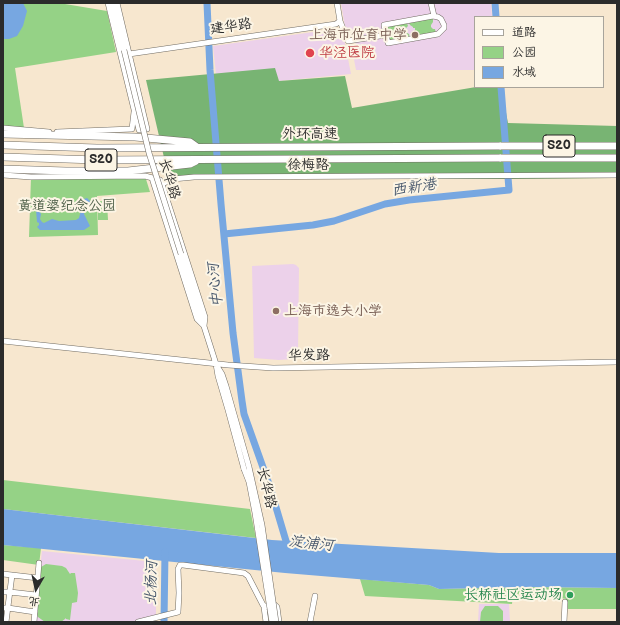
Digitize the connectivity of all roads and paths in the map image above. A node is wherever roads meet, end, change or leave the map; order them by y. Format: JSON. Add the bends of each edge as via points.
{"nodes":[{"id":1,"x":108,"y":3,"type":"edge"},
{"id":2,"x":112,"y":3,"type":"edge"},
{"id":3,"x":117,"y":3,"type":"edge"},
{"id":4,"x":337,"y":3,"type":"edge"},
{"id":5,"x":431,"y":3,"type":"edge"},
{"id":6,"x":434,"y":16,"type":"junction"},
{"id":7,"x":338,"y":23,"type":"junction"},
{"id":8,"x":386,"y":35,"type":"junction"},
{"id":9,"x":129,"y":54,"type":"junction"},
{"id":10,"x":134,"y":109,"type":"junction"},
{"id":11,"x":3,"y":128,"type":"edge"},
{"id":12,"x":3,"y":134,"type":"edge"},
{"id":13,"x":3,"y":145,"type":"edge"},
{"id":14,"x":617,"y":146,"type":"edge"},
{"id":15,"x":199,"y":148,"type":"junction"},
{"id":16,"x":3,"y":157,"type":"edge"},
{"id":17,"x":617,"y":158,"type":"edge"},
{"id":18,"x":198,"y":159,"type":"junction"},
{"id":19,"x":3,"y":169,"type":"edge"},
{"id":20,"x":3,"y":175,"type":"edge"},
{"id":21,"x":617,"y":175,"type":"edge"},
{"id":22,"x":152,"y":178,"type":"junction"},
{"id":23,"x":162,"y":184,"type":"junction"},
{"id":24,"x":204,"y":326,"type":"junction"},
{"id":25,"x":3,"y":341,"type":"edge"},
{"id":26,"x":617,"y":362,"type":"edge"},
{"id":27,"x":216,"y":364,"type":"junction"},
{"id":28,"x":246,"y":468,"type":"junction"},
{"id":29,"x":39,"y":563,"type":"dead end"},
{"id":30,"x":3,"y":574,"type":"edge"},
{"id":31,"x":12,"y":574,"type":"junction"},
{"id":32,"x":38,"y":578,"type":"junction"},
{"id":33,"x":3,"y":592,"type":"edge"},
{"id":34,"x":10,"y":592,"type":"junction"},
{"id":35,"x":36,"y":595,"type":"junction"},
{"id":36,"x":315,"y":596,"type":"dead end"},
{"id":37,"x":565,"y":602,"type":"dead end"},
{"id":38,"x":265,"y":606,"type":"junction"},
{"id":39,"x":5,"y":608,"type":"edge"},
{"id":40,"x":35,"y":612,"type":"junction"},
{"id":41,"x":6,"y":622,"type":"edge"},
{"id":42,"x":34,"y":622,"type":"edge"},
{"id":43,"x":138,"y":622,"type":"edge"},
{"id":44,"x":266,"y":622,"type":"edge"},
{"id":45,"x":270,"y":622,"type":"edge"},
{"id":46,"x":278,"y":622,"type":"edge"},
{"id":47,"x":310,"y":622,"type":"edge"},
{"id":48,"x":564,"y":622,"type":"edge"}],
"edges":[{"from":1,"to":10,"type":"street"},
{"from":2,"to":24,"type":"street","name":"长华路","bridge":true,"via":[[147,147]]},
{"from":3,"to":9,"type":"street"},
{"from":4,"to":7,"type":"street"},
{"from":5,"to":6,"type":"street"},
{"from":6,"to":8,"type":"street","via":[[384,24]]},
{"from":6,"to":8,"type":"street","via":[[438,16],[444,25],[438,34],[388,43]]},
{"from":7,"to":8,"type":"street","via":[[348,41]]},
{"from":7,"to":9,"type":"street","name":"建华路"},
{"from":9,"to":10,"type":"street","via":[[147,130],[139,130]]},
{"from":10,"to":11,"type":"street","via":[[132,129],[53,132]]},
{"from":12,"to":15,"type":"highway","via":[[135,137],[190,142]]},
{"from":13,"to":15,"type":"highway","name":"外环高速","number":"S20"},
{"from":14,"to":15,"type":"highway","name":"外环高速","number":"S20","bridge":true},
{"from":16,"to":18,"type":"highway","name":"外环高速","number":"S20"},
{"from":17,"to":18,"type":"highway","name":"外环高速","number":"S20","bridge":true},
{"from":18,"to":19,"type":"highway","via":[[190,164],[128,171]]},
{"from":20,"to":22,"type":"street"},
{"from":21,"to":23,"type":"street","name":"徐梅路","via":[[194,177],[173,179]]},
{"from":22,"to":23,"type":"street","via":[[160,180]]},
{"from":22,"to":24,"type":"street","name":"长华路","via":[[197,319]]},
{"from":23,"to":24,"type":"street","name":"长华路","via":[[205,317]]},
{"from":24,"to":27,"type":"street","name":"长华路"},
{"from":25,"to":27,"type":"street","name":"华发路"},
{"from":26,"to":27,"type":"street","name":"华发路","via":[[295,368]]},
{"from":27,"to":28,"type":"street","name":"长华路"},
{"from":28,"to":45,"type":"street","name":"长华路","bridge":true},
{"from":28,"to":46,"type":"street","name":"长华路","bridge":true,"via":[[262,525]]},
{"from":29,"to":32,"type":"street"},
{"from":30,"to":31,"type":"street"},
{"from":31,"to":32,"type":"street"},
{"from":31,"to":34,"type":"street"},
{"from":32,"to":35,"type":"street"},
{"from":33,"to":34,"type":"street"},
{"from":34,"to":35,"type":"street"},
{"from":34,"to":39,"type":"street"},
{"from":35,"to":40,"type":"street"},
{"from":36,"to":47,"type":"street"},
{"from":37,"to":48,"type":"street"},
{"from":38,"to":43,"type":"street","via":[[244,573],[180,565],[178,612]]},
{"from":38,"to":44,"type":"street"},
{"from":38,"to":46,"type":"street","via":[[276,606]]},
{"from":39,"to":40,"type":"street"},
{"from":39,"to":41,"type":"street"},
{"from":40,"to":42,"type":"street"}]}
